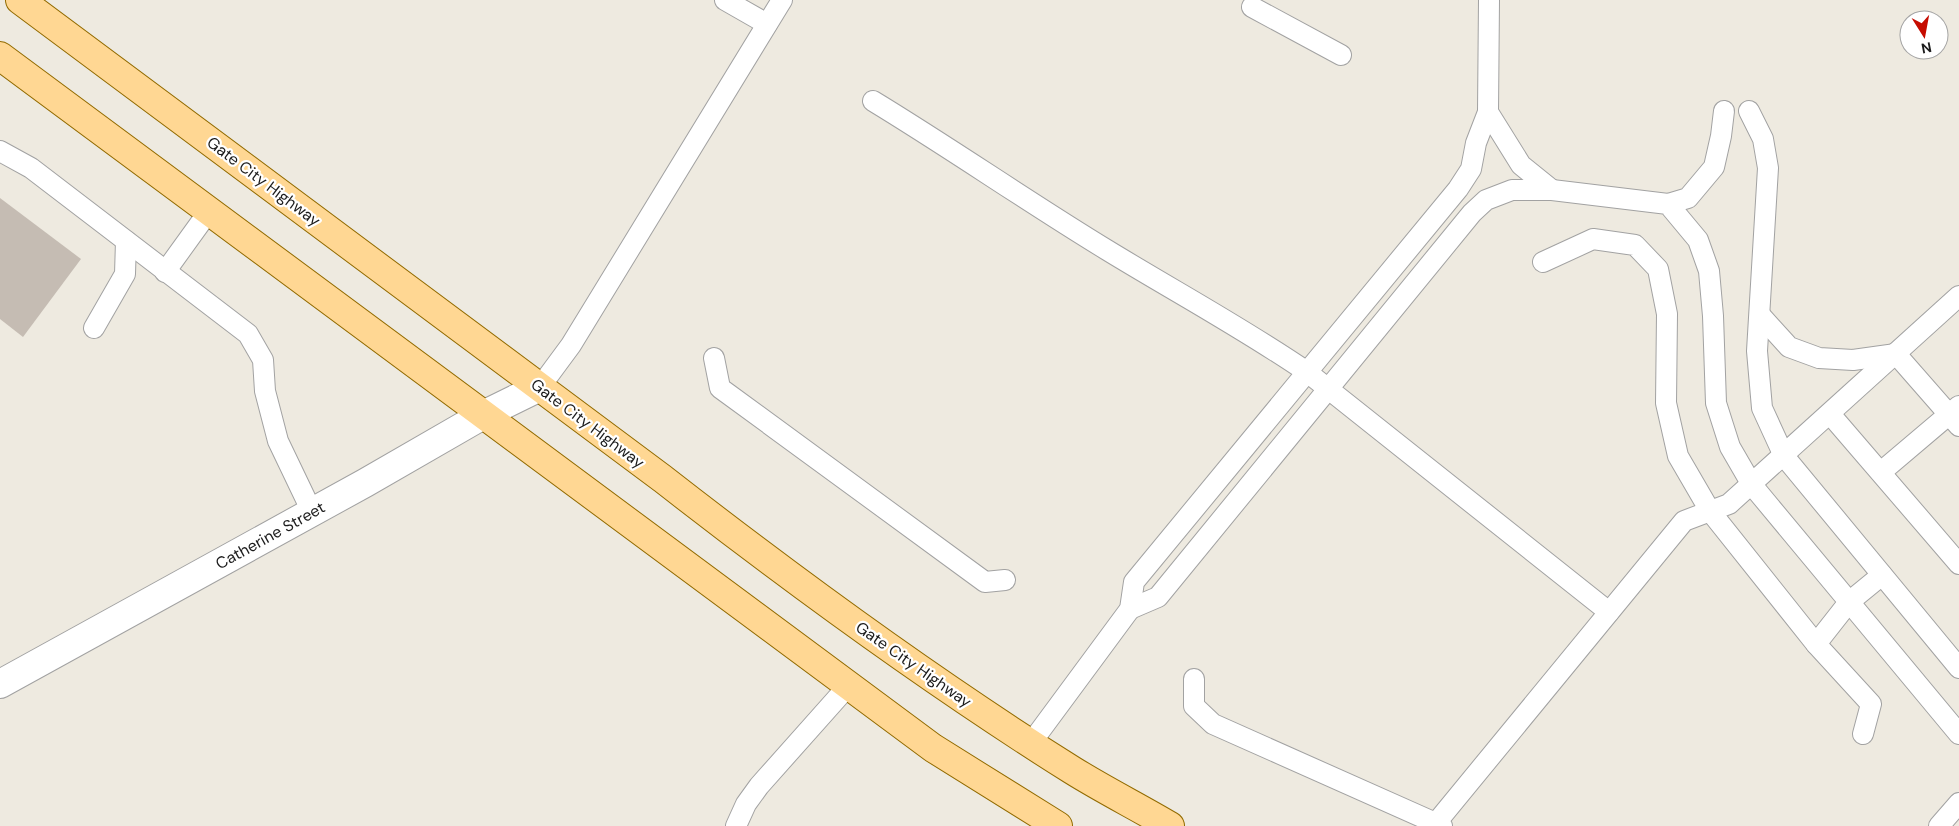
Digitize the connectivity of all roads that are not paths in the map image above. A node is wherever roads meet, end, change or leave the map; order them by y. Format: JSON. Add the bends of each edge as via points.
{"nodes":[{"id":1,"x":20,"y":0,"type":"edge"},
{"id":2,"x":725,"y":0,"type":"edge"},
{"id":3,"x":782,"y":0,"type":"edge"},
{"id":4,"x":1489,"y":0,"type":"edge"},
{"id":5,"x":1252,"y":7,"type":"dead end"},
{"id":6,"x":767,"y":24,"type":"junction"},
{"id":7,"x":1341,"y":55,"type":"dead end"},
{"id":8,"x":0,"y":56,"type":"edge"},
{"id":9,"x":873,"y":101,"type":"dead end"},
{"id":10,"x":1724,"y":111,"type":"dead end"},
{"id":11,"x":1749,"y":111,"type":"dead end"},
{"id":12,"x":1488,"y":112,"type":"junction"},
{"id":13,"x":0,"y":151,"type":"edge"},
{"id":14,"x":1552,"y":190,"type":"junction"},
{"id":15,"x":1668,"y":204,"type":"junction"},
{"id":16,"x":209,"y":211,"type":"junction"},
{"id":17,"x":126,"y":241,"type":"junction"},
{"id":18,"x":1542,"y":262,"type":"dead end"},
{"id":19,"x":165,"y":272,"type":"junction"},
{"id":20,"x":1959,"y":296,"type":"edge"},
{"id":21,"x":1760,"y":315,"type":"junction"},
{"id":22,"x":94,"y":328,"type":"dead end"},
{"id":23,"x":1896,"y":354,"type":"junction"},
{"id":24,"x":714,"y":358,"type":"dead end"},
{"id":25,"x":1307,"y":372,"type":"junction"},
{"id":26,"x":540,"y":387,"type":"junction"},
{"id":27,"x":1329,"y":388,"type":"junction"},
{"id":28,"x":1830,"y":414,"type":"junction"},
{"id":29,"x":483,"y":415,"type":"junction"},
{"id":30,"x":1956,"y":416,"type":"edge"},
{"id":31,"x":1784,"y":456,"type":"junction"},
{"id":32,"x":1880,"y":472,"type":"junction"},
{"id":33,"x":1752,"y":485,"type":"junction"},
{"id":34,"x":1710,"y":511,"type":"junction"},
{"id":35,"x":312,"y":512,"type":"junction"},
{"id":36,"x":1959,"y":564,"type":"edge"},
{"id":37,"x":1882,"y":575,"type":"junction"},
{"id":38,"x":1005,"y":580,"type":"dead end"},
{"id":39,"x":1850,"y":602,"type":"junction"},
{"id":40,"x":1130,"y":608,"type":"junction"},
{"id":41,"x":1609,"y":612,"type":"junction"},
{"id":42,"x":1816,"y":644,"type":"junction"},
{"id":43,"x":1959,"y":668,"type":"edge"},
{"id":44,"x":1194,"y":679,"type":"dead end"},
{"id":45,"x":0,"y":684,"type":"edge"},
{"id":46,"x":848,"y":686,"type":"junction"},
{"id":47,"x":1863,"y":734,"type":"dead end"},
{"id":48,"x":1959,"y":734,"type":"edge"},
{"id":49,"x":1031,"y":743,"type":"junction"},
{"id":50,"x":1959,"y":803,"type":"edge"},
{"id":51,"x":1439,"y":824,"type":"edge"},
{"id":52,"x":736,"y":826,"type":"edge"},
{"id":53,"x":1058,"y":826,"type":"edge"},
{"id":54,"x":1170,"y":826,"type":"edge"},
{"id":55,"x":1939,"y":826,"type":"edge"}],
"edges":[{"from":1,"to":26,"type":"main road","name":"Gate City Highway"},
{"from":2,"to":6,"type":"lane"},
{"from":3,"to":6,"type":"lane"},
{"from":4,"to":12,"type":"lane"},
{"from":5,"to":7,"type":"lane"},
{"from":6,"to":26,"type":"lane","via":[[572,345]]},
{"from":8,"to":16,"type":"main road"},
{"from":9,"to":25,"type":"lane"},
{"from":10,"to":15,"type":"lane","via":[[1714,166],[1688,198]]},
{"from":11,"to":21,"type":"lane","via":[[1763,139],[1768,168]]},
{"from":12,"to":14,"type":"lane","via":[[1520,165]]},
{"from":12,"to":25,"type":"lane","via":[[1476,143],[1471,169],[1458,189]]},
{"from":13,"to":17,"type":"lane","via":[[30,168]]},
{"from":14,"to":15,"type":"lane"},
{"from":14,"to":27,"type":"lane","via":[[1512,190],[1486,200]]},
{"from":15,"to":33,"type":"lane","via":[[1698,240],[1710,271],[1716,404],[1730,447]]},
{"from":16,"to":19,"type":"lane"},
{"from":16,"to":29,"type":"main road"},
{"from":17,"to":19,"type":"lane"},
{"from":17,"to":22,"type":"lane","via":[[125,274]]},
{"from":18,"to":34,"type":"lane","via":[[1592,239],[1635,245],[1658,269],[1667,314],[1666,403],[1678,456]]},
{"from":19,"to":35,"type":"lane","via":[[248,334],[263,360],[265,391],[278,441]]},
{"from":20,"to":23,"type":"lane"},
{"from":21,"to":23,"type":"lane","via":[[1789,348],[1819,358],[1853,360]]},
{"from":21,"to":31,"type":"lane","via":[[1757,351],[1762,408]]},
{"from":23,"to":28,"type":"lane"},
{"from":23,"to":30,"type":"lane"},
{"from":24,"to":38,"type":"lane","via":[[720,388],[985,582]]},
{"from":25,"to":27,"type":"lane"},
{"from":25,"to":40,"type":"lane","via":[[1134,582]]},
{"from":26,"to":29,"type":"street","name":"Catherine Street"},
{"from":26,"to":49,"type":"main road","name":"Gate City Highway","via":[[755,551],[912,665]]},
{"from":27,"to":40,"type":"lane","via":[[1158,598]]},
{"from":27,"to":41,"type":"lane"},
{"from":28,"to":31,"type":"lane"},
{"from":28,"to":32,"type":"lane"},
{"from":29,"to":35,"type":"street","name":"Catherine Street"},
{"from":29,"to":46,"type":"main road"},
{"from":30,"to":32,"type":"lane"},
{"from":31,"to":33,"type":"lane"},
{"from":31,"to":37,"type":"lane"},
{"from":32,"to":36,"type":"lane"},
{"from":33,"to":34,"type":"lane","via":[[1729,504]]},
{"from":33,"to":39,"type":"lane"},
{"from":34,"to":41,"type":"lane","via":[[1684,521]]},
{"from":34,"to":42,"type":"lane"},
{"from":35,"to":45,"type":"street","name":"Catherine Street"},
{"from":37,"to":39,"type":"lane"},
{"from":37,"to":43,"type":"lane"},
{"from":39,"to":42,"type":"lane"},
{"from":39,"to":48,"type":"lane"},
{"from":40,"to":49,"type":"lane"},
{"from":41,"to":51,"type":"lane"},
{"from":42,"to":47,"type":"lane","via":[[1871,704]]},
{"from":44,"to":51,"type":"lane","via":[[1194,706],[1213,724]]},
{"from":46,"to":52,"type":"lane","via":[[759,786]]},
{"from":46,"to":53,"type":"main road","via":[[933,748]]},
{"from":49,"to":54,"type":"main road","name":"Gate City Highway"},
{"from":50,"to":55,"type":"lane"}]}
